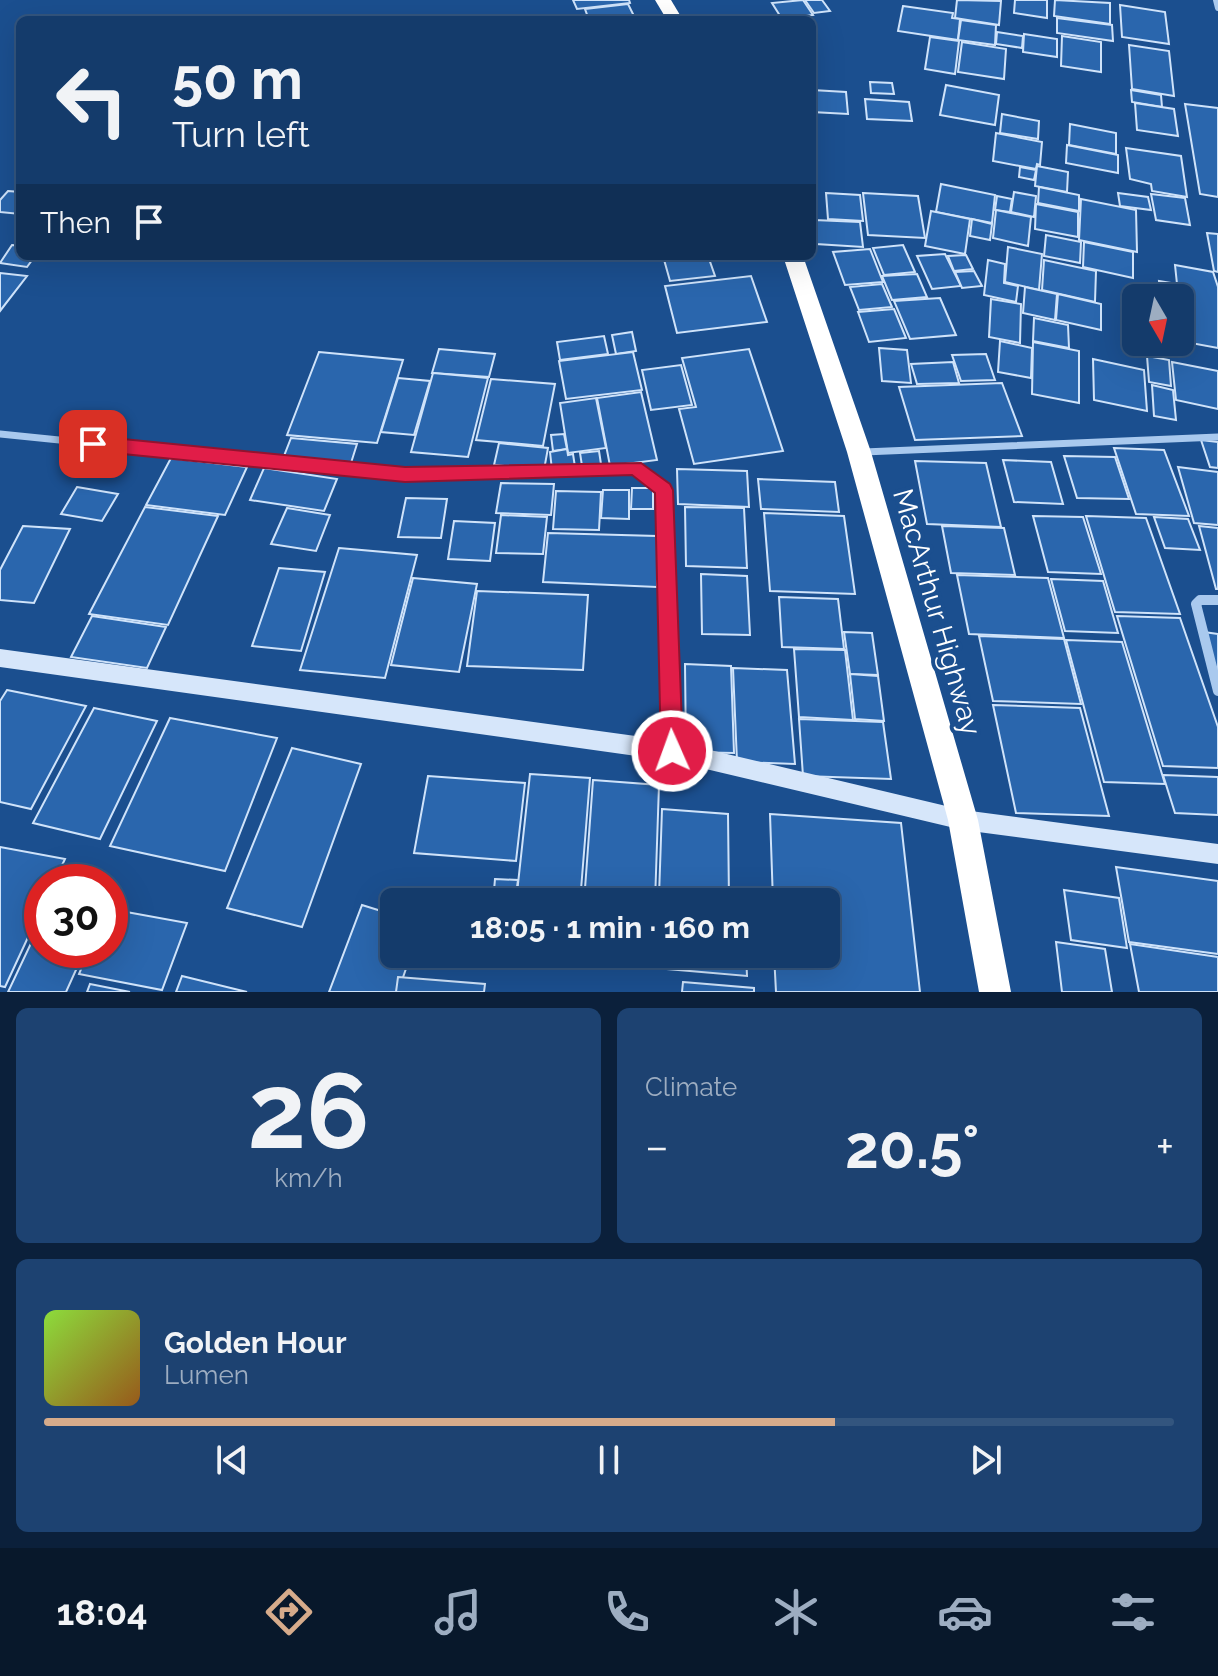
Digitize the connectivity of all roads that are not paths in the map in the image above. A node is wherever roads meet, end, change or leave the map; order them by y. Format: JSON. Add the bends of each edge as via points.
{"nodes":[{"id":1,"x":1216,"y":0,"type":"edge"},
{"id":2,"x":1218,"y":8,"type":"edge"},
{"id":3,"x":794,"y":260,"type":"edge"},
{"id":4,"x":0,"y":434,"type":"edge"},
{"id":5,"x":1218,"y":437,"type":"edge"},
{"id":6,"x":859,"y":452,"type":"junction"},
{"id":7,"x":1218,"y":600,"type":"edge"},
{"id":8,"x":0,"y":658,"type":"edge"},
{"id":9,"x":1218,"y":691,"type":"edge"},
{"id":10,"x":672,"y":751,"type":"junction"},
{"id":11,"x":963,"y":820,"type":"junction"},
{"id":12,"x":1218,"y":854,"type":"edge"},
{"id":13,"x":995,"y":992,"type":"edge"}],
"edges":[{"from":1,"to":2,"type":"street"},
{"from":3,"to":6,"type":"highway","name":"MacArthur Highway"},
{"from":4,"to":10,"type":"street","via":[[405,475],[635,468],[664,490]]},
{"from":5,"to":6,"type":"street"},
{"from":6,"to":11,"type":"highway","name":"MacArthur Highway"},
{"from":7,"to":9,"type":"street","via":[[1196,604]]},
{"from":8,"to":10,"type":"street"},
{"from":10,"to":11,"type":"street"},
{"from":11,"to":12,"type":"street"},
{"from":11,"to":13,"type":"highway","name":"MacArthur Highway"}]}
